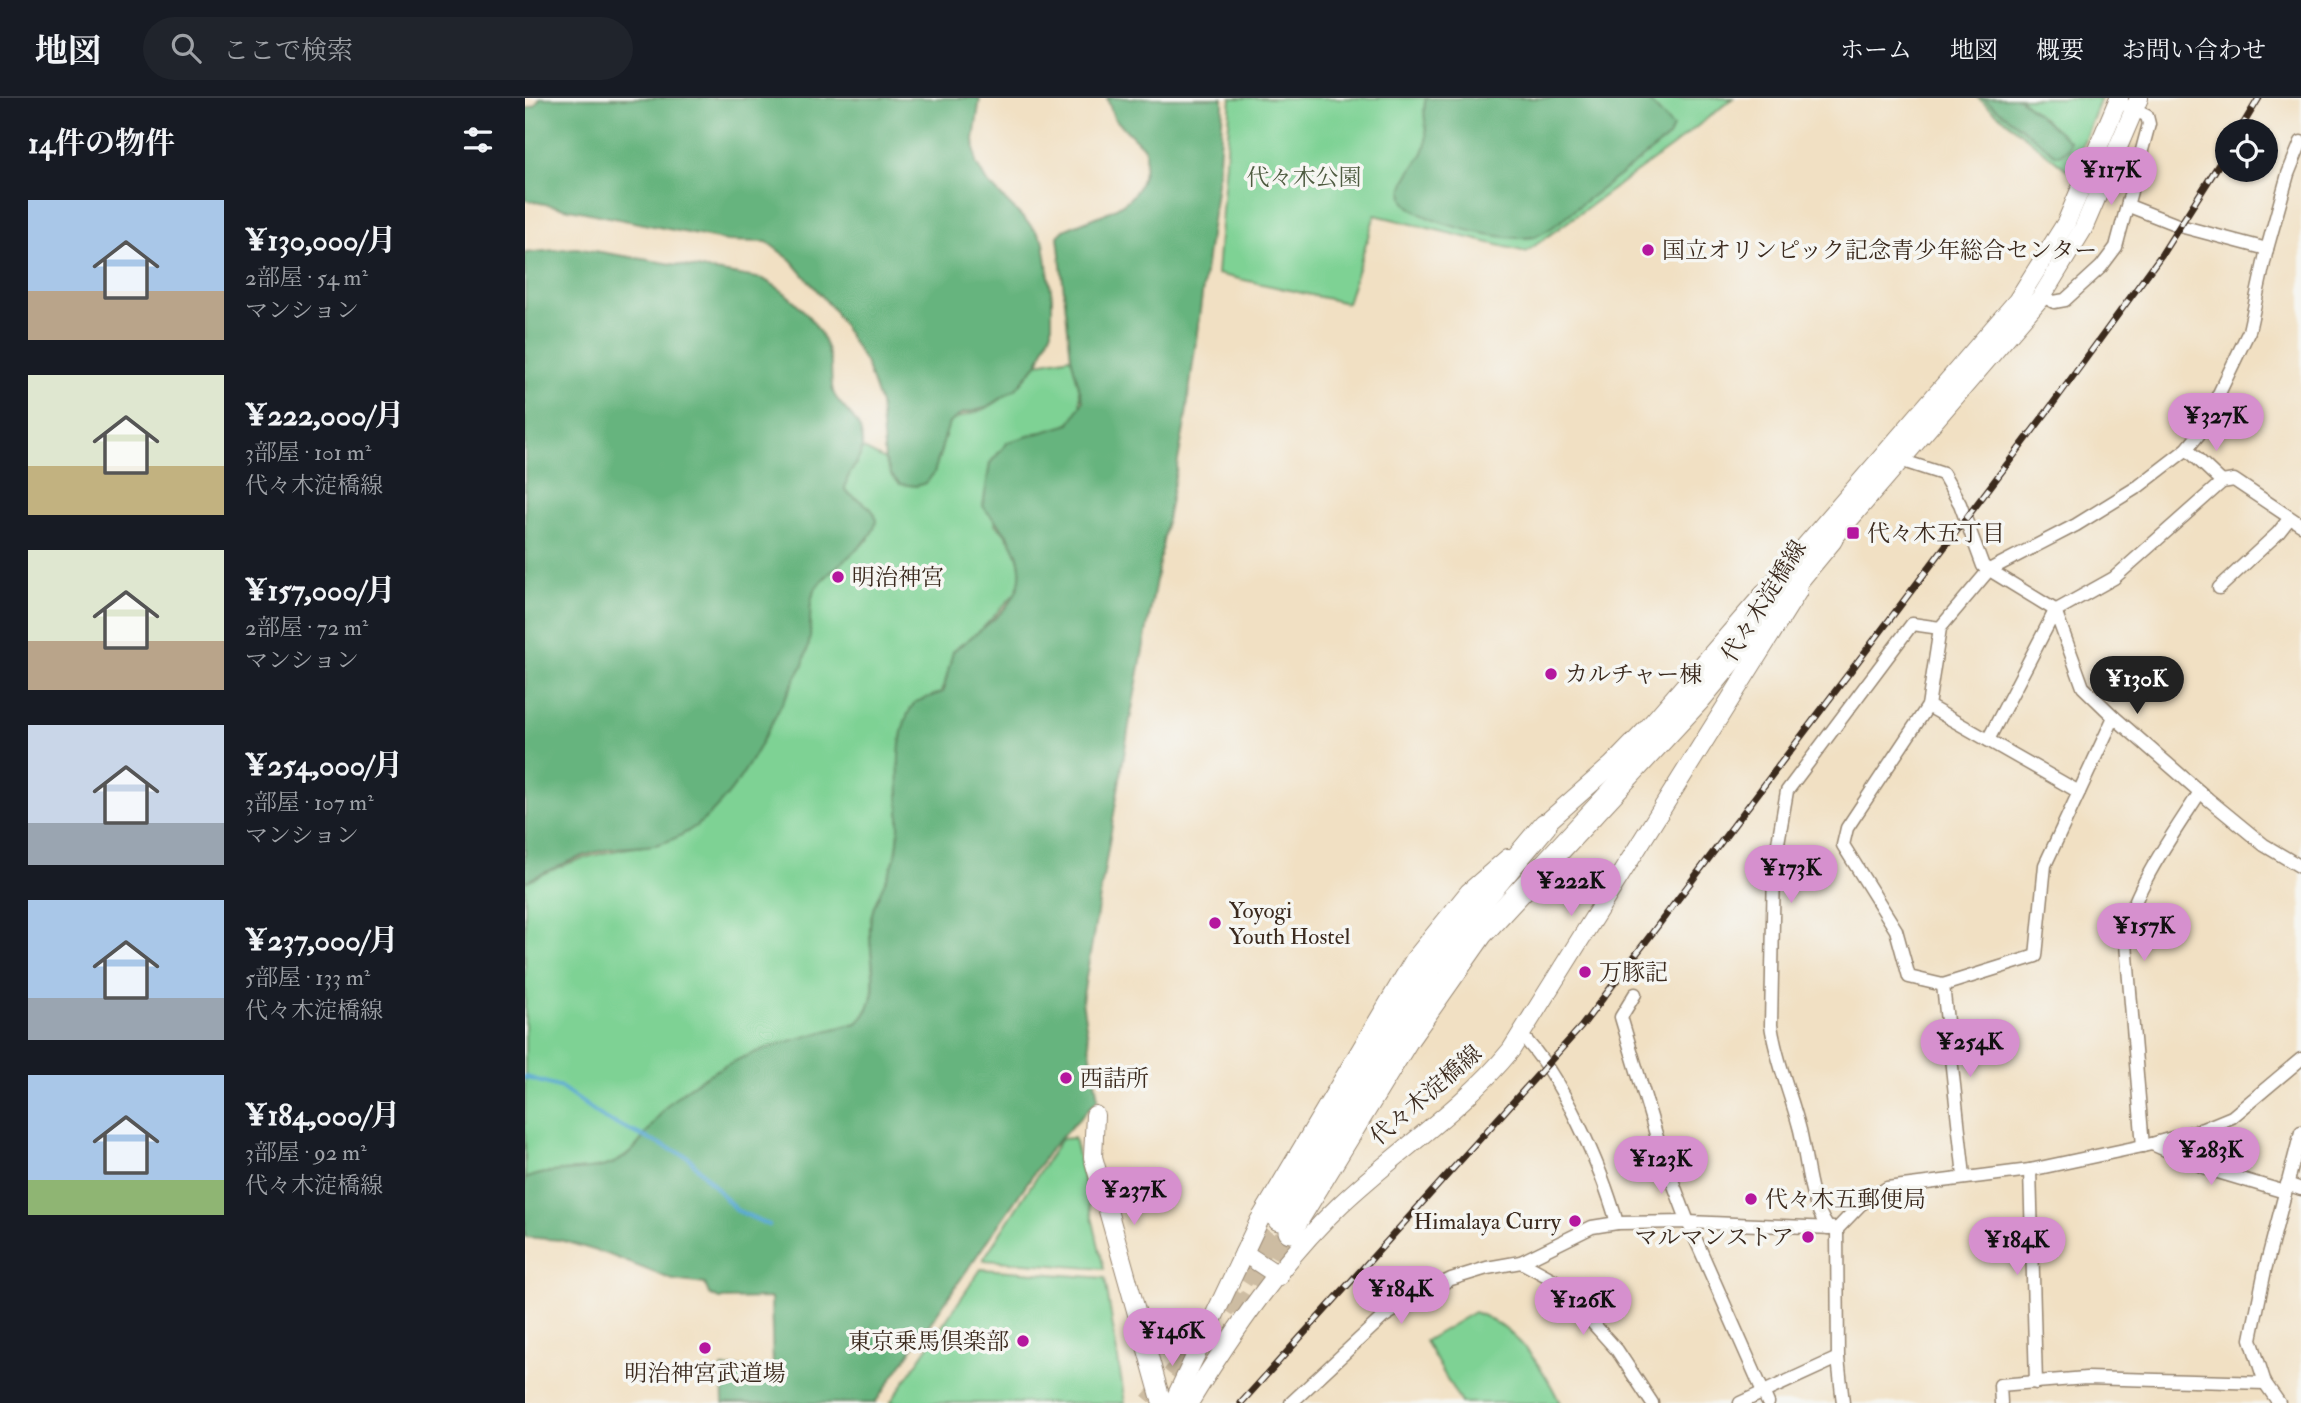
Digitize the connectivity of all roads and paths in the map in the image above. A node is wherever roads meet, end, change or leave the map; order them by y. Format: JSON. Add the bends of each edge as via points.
{"nodes":[{"id":1,"x":2118,"y":100,"type":"edge"},
{"id":2,"x":2137,"y":103,"type":"edge"},
{"id":3,"x":2301,"y":142,"type":"edge"},
{"id":4,"x":2129,"y":206,"type":"junction"},
{"id":5,"x":2267,"y":249,"type":"junction"},
{"id":6,"x":2042,"y":296,"type":"junction"},
{"id":7,"x":2187,"y":449,"type":"junction"},
{"id":8,"x":1900,"y":460,"type":"junction"},
{"id":9,"x":2222,"y":482,"type":"junction"},
{"id":10,"x":2289,"y":519,"type":"junction"},
{"id":11,"x":2301,"y":525,"type":"edge"},
{"id":12,"x":1831,"y":539,"type":"junction"},
{"id":13,"x":1989,"y":570,"type":"junction"},
{"id":14,"x":2219,"y":588,"type":"dead end"},
{"id":15,"x":2055,"y":611,"type":"junction"},
{"id":16,"x":1940,"y":628,"type":"junction"},
{"id":17,"x":1928,"y":706,"type":"junction"},
{"id":18,"x":2114,"y":718,"type":"junction"},
{"id":19,"x":1988,"y":740,"type":"junction"},
{"id":20,"x":2079,"y":792,"type":"junction"},
{"id":21,"x":2200,"y":792,"type":"junction"},
{"id":22,"x":1545,"y":825,"type":"junction"},
{"id":23,"x":2301,"y":867,"type":"edge"},
{"id":24,"x":1943,"y":985,"type":"junction"},
{"id":25,"x":1635,"y":994,"type":"dead end"},
{"id":26,"x":1521,"y":1035,"type":"junction"},
{"id":27,"x":2301,"y":1059,"type":"edge"},
{"id":28,"x":1095,"y":1115,"type":"dead end"},
{"id":29,"x":2301,"y":1132,"type":"edge"},
{"id":30,"x":2147,"y":1145,"type":"junction"},
{"id":31,"x":2030,"y":1170,"type":"junction"},
{"id":32,"x":1964,"y":1176,"type":"junction"},
{"id":33,"x":2286,"y":1188,"type":"junction"},
{"id":34,"x":2301,"y":1189,"type":"edge"},
{"id":35,"x":1688,"y":1222,"type":"junction"},
{"id":36,"x":1617,"y":1223,"type":"junction"},
{"id":37,"x":1832,"y":1228,"type":"junction"},
{"id":38,"x":1244,"y":1253,"type":"junction"},
{"id":39,"x":1521,"y":1262,"type":"junction"},
{"id":40,"x":1279,"y":1276,"type":"junction"},
{"id":41,"x":1145,"y":1343,"type":"junction"},
{"id":42,"x":1199,"y":1348,"type":"junction"},
{"id":43,"x":1838,"y":1358,"type":"junction"},
{"id":44,"x":2036,"y":1383,"type":"junction"},
{"id":45,"x":2265,"y":1383,"type":"junction"},
{"id":46,"x":1767,"y":1397,"type":"edge"},
{"id":47,"x":1161,"y":1403,"type":"edge"},
{"id":48,"x":1173,"y":1403,"type":"edge"},
{"id":49,"x":1189,"y":1403,"type":"edge"},
{"id":50,"x":1291,"y":1403,"type":"edge"},
{"id":51,"x":1652,"y":1403,"type":"edge"},
{"id":52,"x":1740,"y":1403,"type":"edge"},
{"id":53,"x":1843,"y":1403,"type":"edge"},
{"id":54,"x":2001,"y":1403,"type":"edge"},
{"id":55,"x":2279,"y":1403,"type":"edge"}],
"edges":[{"from":1,"to":2,"type":"street"},
{"from":1,"to":22,"type":"street","name":"代々木淀橋線","via":[[2066,222],[2017,301],[1647,729]]},
{"from":2,"to":4,"type":"street","via":[[2149,124]]},
{"from":2,"to":6,"type":"street","name":"代々木淀橋線","via":[[2083,229]]},
{"from":3,"to":5,"type":"street"},
{"from":4,"to":5,"type":"street","via":[[2180,226]]},
{"from":4,"to":6,"type":"street","via":[[2116,247],[2101,267],[2065,300],[2054,302]]},
{"from":5,"to":7,"type":"street","via":[[2249,331],[2209,416]]},
{"from":6,"to":8,"type":"street","name":"代々木淀橋線"},
{"from":7,"to":9,"type":"street"},
{"from":7,"to":13,"type":"street","via":[[2076,525]]},
{"from":8,"to":12,"type":"street","name":"代々木淀橋線"},
{"from":8,"to":13,"type":"street","via":[[1943,474],[1960,504],[1983,566]]},
{"from":9,"to":10,"type":"street","via":[[2234,480]]},
{"from":9,"to":15,"type":"street","via":[[2114,578]]},
{"from":10,"to":11,"type":"street"},
{"from":10,"to":14,"type":"street"},
{"from":12,"to":22,"type":"highway","via":[[1699,699],[1481,933],[1283,1227],[1429,969]]},
{"from":12,"to":26,"type":"street","name":"代々木淀橋線"},
{"from":13,"to":15,"type":"street"},
{"from":13,"to":16,"type":"street"},
{"from":15,"to":18,"type":"street","via":[[2083,687]]},
{"from":15,"to":19,"type":"street"},
{"from":16,"to":17,"type":"street"},
{"from":16,"to":37,"type":"street","via":[[1912,624],[1903,635],[1787,792],[1775,850],[1774,1047],[1800,1129],[1813,1203]]},
{"from":17,"to":19,"type":"street"},
{"from":17,"to":24,"type":"street","via":[[1847,828],[1843,845],[1896,930],[1909,977]]},
{"from":18,"to":20,"type":"street"},
{"from":18,"to":21,"type":"street"},
{"from":19,"to":20,"type":"street"},
{"from":20,"to":24,"type":"street","via":[[2045,865],[2036,956]]},
{"from":21,"to":23,"type":"street","via":[[2264,845]]},
{"from":21,"to":30,"type":"street","via":[[2165,848],[2125,932]]},
{"from":22,"to":38,"type":"street","name":"代々木淀橋線","via":[[1469,892],[1414,960]]},
{"from":24,"to":32,"type":"street"},
{"from":25,"to":35,"type":"street","via":[[1621,1017],[1661,1151]]},
{"from":26,"to":36,"type":"street","via":[[1564,1095]]},
{"from":26,"to":40,"type":"street","name":"代々木淀橋線","via":[[1484,1080],[1339,1206]]},
{"from":27,"to":30,"type":"street","via":[[2232,1117]]},
{"from":28,"to":41,"type":"street","via":[[1093,1157]]},
{"from":29,"to":33,"type":"street"},
{"from":30,"to":31,"type":"street"},
{"from":30,"to":33,"type":"street","via":[[2208,1169]]},
{"from":31,"to":32,"type":"street"},
{"from":31,"to":44,"type":"street"},
{"from":32,"to":37,"type":"street","via":[[1887,1188]]},
{"from":33,"to":34,"type":"street"},
{"from":33,"to":45,"type":"street","via":[[2251,1339]]},
{"from":35,"to":36,"type":"street"},
{"from":35,"to":37,"type":"street"},
{"from":35,"to":46,"type":"street"},
{"from":36,"to":39,"type":"street","via":[[1592,1227]]},
{"from":37,"to":43,"type":"street"},
{"from":38,"to":40,"type":"street"},
{"from":38,"to":42,"type":"street","name":"代々木淀橋線"},
{"from":39,"to":50,"type":"street","via":[[1451,1279],[1415,1297],[1382,1318]]},
{"from":39,"to":51,"type":"street","via":[[1555,1280],[1617,1350]]},
{"from":40,"to":49,"type":"street","name":"代々木淀橋線"},
{"from":41,"to":42,"type":"street"},
{"from":41,"to":47,"type":"street"},
{"from":42,"to":48,"type":"street","name":"代々木淀橋線"},
{"from":43,"to":46,"type":"street"},
{"from":43,"to":53,"type":"street"},
{"from":44,"to":45,"type":"street","via":[[2087,1378]]},
{"from":44,"to":54,"type":"street","via":[[2000,1385]]},
{"from":45,"to":55,"type":"street"},
{"from":46,"to":52,"type":"street"}]}
